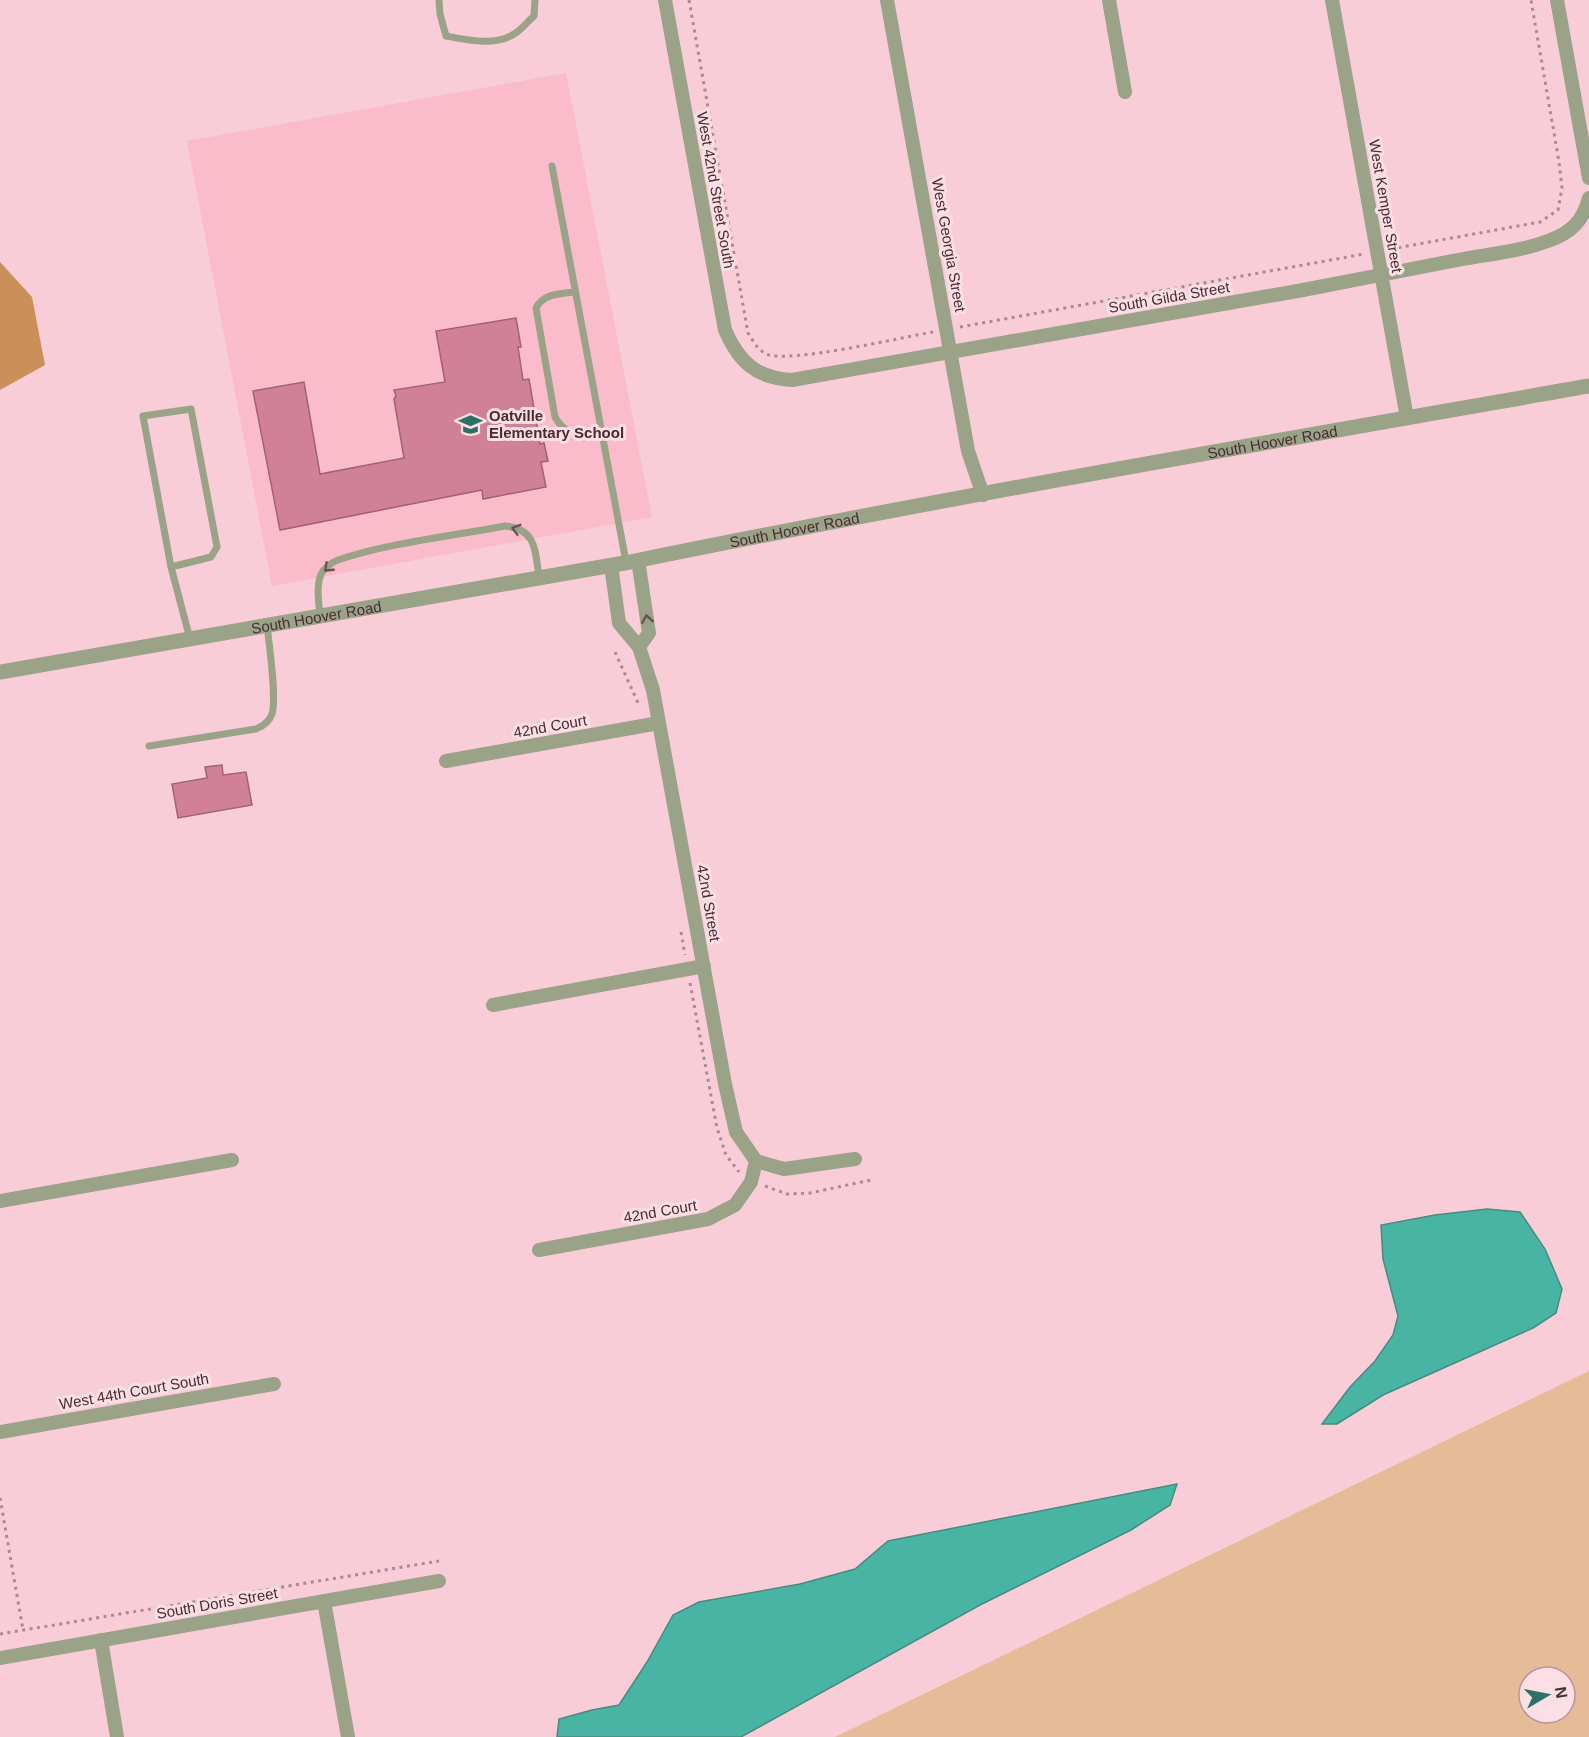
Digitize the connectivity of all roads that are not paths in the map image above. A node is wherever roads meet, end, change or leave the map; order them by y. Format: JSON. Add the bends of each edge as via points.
{"nodes":[{"id":1,"x":439,"y":0,"type":"edge"},
{"id":2,"x":535,"y":0,"type":"edge"},
{"id":3,"x":665,"y":0,"type":"edge"},
{"id":4,"x":887,"y":0,"type":"edge"},
{"id":5,"x":1109,"y":0,"type":"edge"},
{"id":6,"x":1332,"y":0,"type":"edge"},
{"id":7,"x":1557,"y":0,"type":"edge"},
{"id":8,"x":1125,"y":92,"type":"dead end"},
{"id":9,"x":552,"y":166,"type":"dead end"},
{"id":10,"x":1589,"y":178,"type":"edge"},
{"id":11,"x":1589,"y":198,"type":"edge"},
{"id":12,"x":1381,"y":276,"type":"junction"},
{"id":13,"x":575,"y":292,"type":"junction"},
{"id":14,"x":951,"y":353,"type":"junction"},
{"id":15,"x":760,"y":374,"type":"joint"},
{"id":16,"x":1589,"y":386,"type":"edge"},
{"id":17,"x":1407,"y":418,"type":"junction"},
{"id":18,"x":601,"y":428,"type":"junction"},
{"id":19,"x":983,"y":495,"type":"junction"},
{"id":20,"x":625,"y":562,"type":"junction"},
{"id":21,"x":171,"y":567,"type":"junction"},
{"id":22,"x":539,"y":577,"type":"junction"},
{"id":23,"x":320,"y":616,"type":"junction"},
{"id":24,"x":267,"y":625,"type":"junction"},
{"id":25,"x":190,"y":639,"type":"junction"},
{"id":26,"x":639,"y":647,"type":"junction"},
{"id":27,"x":0,"y":672,"type":"edge"},
{"id":28,"x":659,"y":723,"type":"junction"},
{"id":29,"x":148,"y":746,"type":"dead end"},
{"id":30,"x":446,"y":761,"type":"dead end"},
{"id":31,"x":704,"y":966,"type":"junction"},
{"id":32,"x":493,"y":1005,"type":"dead end"},
{"id":33,"x":232,"y":1160,"type":"dead end"},
{"id":34,"x":855,"y":1160,"type":"dead end"},
{"id":35,"x":756,"y":1161,"type":"junction"},
{"id":36,"x":0,"y":1201,"type":"edge"},
{"id":37,"x":539,"y":1250,"type":"dead end"},
{"id":38,"x":274,"y":1384,"type":"dead end"},
{"id":39,"x":0,"y":1431,"type":"edge"},
{"id":40,"x":439,"y":1581,"type":"dead end"},
{"id":41,"x":324,"y":1601,"type":"junction"},
{"id":42,"x":101,"y":1640,"type":"junction"},
{"id":43,"x":0,"y":1658,"type":"edge"},
{"id":44,"x":117,"y":1737,"type":"edge"},
{"id":45,"x":348,"y":1737,"type":"edge"}],
"edges":[{"from":1,"to":2,"type":"lane","via":[[446,36],[471,41],[515,34],[534,15]]},
{"from":3,"to":15,"type":"street","name":"West 42nd Street South","via":[[725,330],[738,355]]},
{"from":4,"to":14,"type":"street","name":"West Georgia Street"},
{"from":5,"to":8,"type":"street"},
{"from":6,"to":12,"type":"street","name":"West Kemper Street"},
{"from":7,"to":10,"type":"street"},
{"from":9,"to":13,"type":"lane"},
{"from":11,"to":12,"type":"street","name":"South Gilda Street","via":[[1579,223],[1548,241]]},
{"from":12,"to":14,"type":"street","name":"South Gilda Street"},
{"from":12,"to":17,"type":"street","name":"West Kemper Street"},
{"from":13,"to":18,"type":"lane"},
{"from":13,"to":18,"type":"lane","via":[[548,296],[536,308],[555,417],[560,426],[574,433]]},
{"from":14,"to":15,"type":"street","name":"South Gilda Street","via":[[792,380]]},
{"from":14,"to":19,"type":"street","name":"West Georgia Street","via":[[968,451]]},
{"from":16,"to":17,"type":"street","name":"South Hoover Road"},
{"from":17,"to":19,"type":"street","name":"South Hoover Road"},
{"from":18,"to":20,"type":"lane"},
{"from":19,"to":20,"type":"street","name":"South Hoover Road"},
{"from":20,"to":22,"type":"street","name":"South Hoover Road"},
{"from":20,"to":26,"type":"street","name":"42nd Street","via":[[620,623]]},
{"from":26,"to":20,"type":"street","one_way":true,"via":[[649,633]]},
{"from":21,"to":21,"type":"lane","via":[[143,416],[191,409],[217,547],[211,557]]},
{"from":21,"to":25,"type":"lane"},
{"from":22,"to":23,"type":"street","name":"South Hoover Road"},
{"from":22,"to":23,"type":"lane","one_way":true,"via":[[530,537],[516,527],[505,526],[335,561],[321,574]]},
{"from":23,"to":24,"type":"street","name":"South Hoover Road"},
{"from":24,"to":25,"type":"street","name":"South Hoover Road"},
{"from":24,"to":29,"type":"lane","via":[[273,712],[266,725]]},
{"from":25,"to":27,"type":"street","name":"South Hoover Road"},
{"from":26,"to":28,"type":"street","name":"42nd Street"},
{"from":28,"to":30,"type":"street","name":"42nd Court"},
{"from":28,"to":31,"type":"street","name":"42nd Street"},
{"from":31,"to":32,"type":"street"},
{"from":31,"to":35,"type":"street","name":"42nd Street","via":[[736,1132]]},
{"from":33,"to":36,"type":"street"},
{"from":34,"to":35,"type":"street","via":[[784,1169]]},
{"from":35,"to":37,"type":"street","name":"42nd Court","via":[[751,1182],[735,1205],[708,1219]]},
{"from":38,"to":39,"type":"street","name":"West 44th Court South"},
{"from":40,"to":41,"type":"street","name":"South Doris Street"},
{"from":41,"to":42,"type":"street","name":"South Doris Street"},
{"from":41,"to":45,"type":"street"},
{"from":42,"to":43,"type":"street","name":"South Doris Street"},
{"from":42,"to":44,"type":"street"}]}
